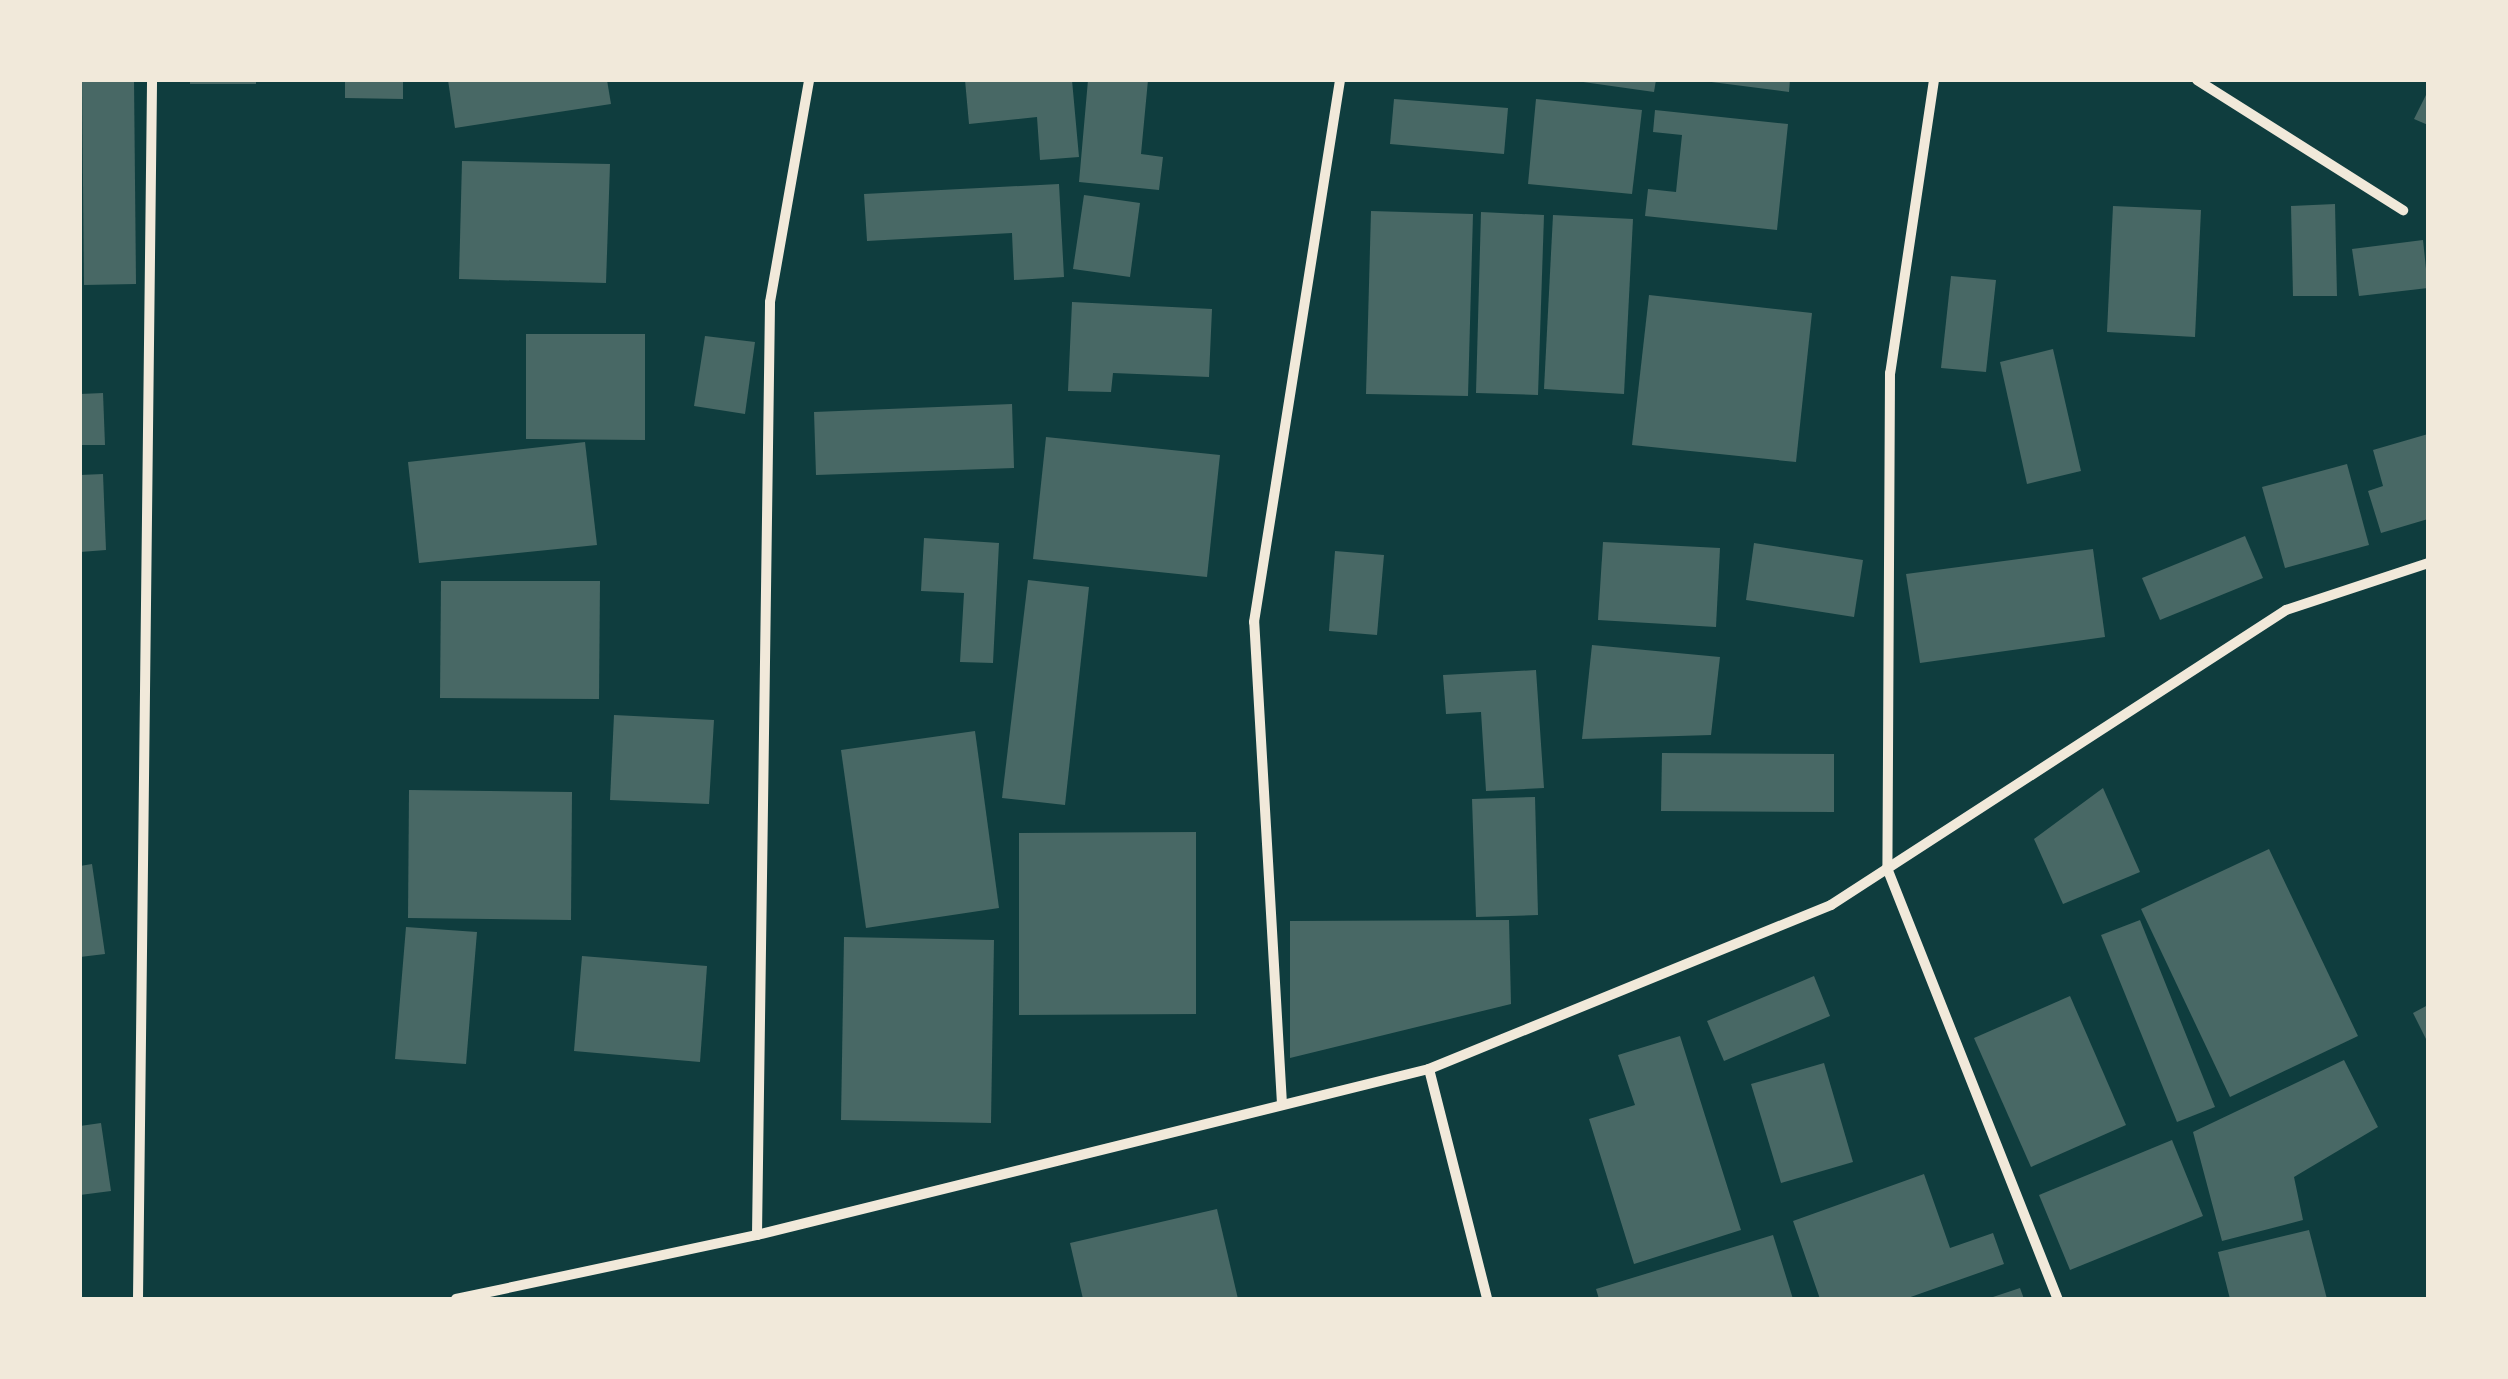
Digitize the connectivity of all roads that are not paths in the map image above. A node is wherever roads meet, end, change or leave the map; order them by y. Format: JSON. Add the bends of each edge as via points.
{"nodes":[{"id":1,"x":152,"y":80,"type":"edge"},
{"id":2,"x":809,"y":80,"type":"edge"},
{"id":3,"x":1340,"y":80,"type":"edge"},
{"id":4,"x":1934,"y":80,"type":"edge"},
{"id":5,"x":2197,"y":80,"type":"edge"},
{"id":6,"x":2403,"y":210,"type":"dead end"},
{"id":7,"x":2428,"y":563,"type":"edge"},
{"id":8,"x":1887,"y":868,"type":"junction"},
{"id":9,"x":1429,"y":1069,"type":"junction"},
{"id":10,"x":1282,"y":1104,"type":"junction"},
{"id":11,"x":757,"y":1235,"type":"junction"},
{"id":12,"x":138,"y":1299,"type":"edge"},
{"id":13,"x":456,"y":1299,"type":"edge"},
{"id":14,"x":1488,"y":1299,"type":"edge"},
{"id":15,"x":2058,"y":1299,"type":"edge"}],
"edges":[{"from":1,"to":12,"type":"street"},
{"from":2,"to":11,"type":"street","via":[[770,302]]},
{"from":3,"to":10,"type":"street","via":[[1254,622]]},
{"from":4,"to":8,"type":"street","via":[[1890,373]]},
{"from":5,"to":6,"type":"street"},
{"from":7,"to":8,"type":"street","via":[[2286,610]]},
{"from":8,"to":9,"type":"street","via":[[1830,905]]},
{"from":8,"to":15,"type":"street"},
{"from":9,"to":10,"type":"street"},
{"from":9,"to":14,"type":"street"},
{"from":10,"to":11,"type":"street"},
{"from":11,"to":13,"type":"street"}]}
